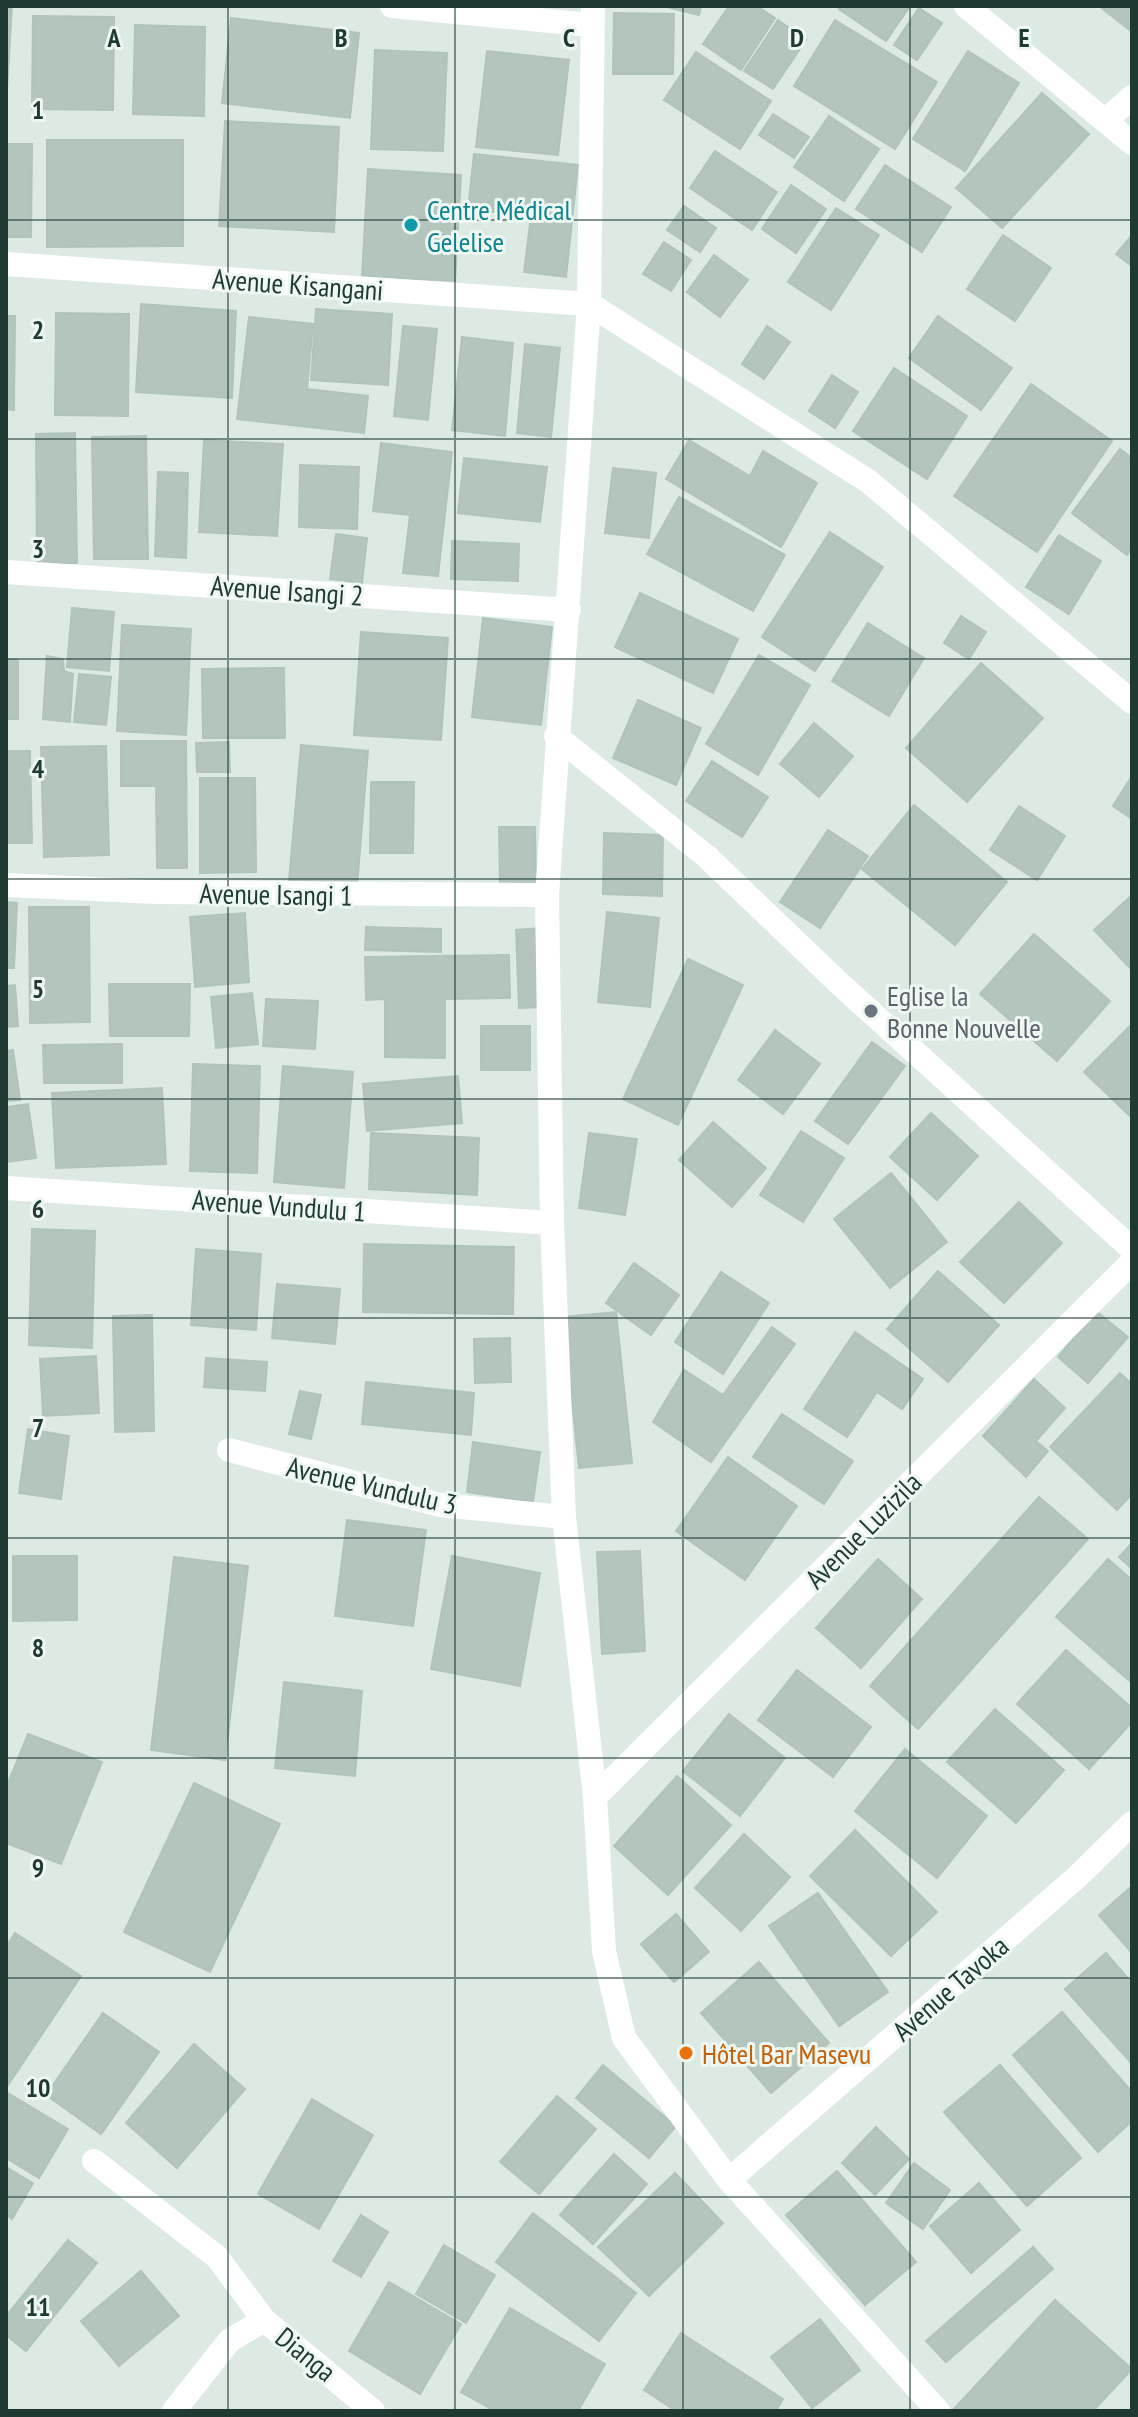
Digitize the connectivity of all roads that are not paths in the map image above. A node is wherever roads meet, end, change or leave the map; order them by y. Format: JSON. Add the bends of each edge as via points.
{"nodes":[{"id":1,"x":392,"y":6,"type":"edge"},
{"id":2,"x":966,"y":6,"type":"edge"},
{"id":3,"x":592,"y":15,"type":"edge"},
{"id":4,"x":1132,"y":97,"type":"edge"},
{"id":5,"x":1106,"y":120,"type":"junction"},
{"id":6,"x":1132,"y":143,"type":"edge"},
{"id":7,"x":6,"y":264,"type":"edge"},
{"id":8,"x":589,"y":304,"type":"junction"},
{"id":9,"x":6,"y":572,"type":"edge"},
{"id":10,"x":569,"y":610,"type":"junction"},
{"id":11,"x":1132,"y":702,"type":"edge"},
{"id":12,"x":556,"y":736,"type":"junction"},
{"id":13,"x":6,"y":885,"type":"edge"},
{"id":14,"x":547,"y":895,"type":"junction"},
{"id":15,"x":6,"y":1188,"type":"edge"},
{"id":16,"x":552,"y":1223,"type":"junction"},
{"id":17,"x":1132,"y":1249,"type":"edge"},
{"id":18,"x":1132,"y":1262,"type":"edge"},
{"id":19,"x":229,"y":1450,"type":"dead end"},
{"id":20,"x":564,"y":1517,"type":"junction"},
{"id":21,"x":595,"y":1797,"type":"junction"},
{"id":22,"x":1132,"y":1823,"type":"edge"},
{"id":23,"x":94,"y":2161,"type":"dead end"},
{"id":24,"x":729,"y":2180,"type":"junction"},
{"id":25,"x":264,"y":2320,"type":"junction"},
{"id":26,"x":174,"y":2411,"type":"edge"},
{"id":27,"x":373,"y":2411,"type":"edge"},
{"id":28,"x":938,"y":2411,"type":"edge"}],
"edges":[{"from":1,"to":3,"type":"street"},
{"from":2,"to":5,"type":"street"},
{"from":3,"to":8,"type":"street"},
{"from":4,"to":5,"type":"street"},
{"from":5,"to":6,"type":"street"},
{"from":7,"to":8,"type":"street","name":"Avenue Kisangani"},
{"from":8,"to":10,"type":"street"},
{"from":8,"to":11,"type":"street","via":[[868,481]]},
{"from":9,"to":10,"type":"street","name":"Avenue Isangi 2"},
{"from":10,"to":12,"type":"street"},
{"from":12,"to":14,"type":"street"},
{"from":12,"to":17,"type":"street","via":[[706,856]]},
{"from":13,"to":14,"type":"street","name":"Avenue Isangi 1","via":[[158,892]]},
{"from":14,"to":16,"type":"street"},
{"from":15,"to":16,"type":"street","name":"Avenue Vundulu 1"},
{"from":16,"to":20,"type":"street"},
{"from":18,"to":21,"type":"street","name":"Avenue Luzizila"},
{"from":19,"to":20,"type":"street","name":"Avenue Vundulu 3","via":[[440,1505]]},
{"from":20,"to":21,"type":"street"},
{"from":21,"to":24,"type":"street","via":[[604,1951],[624,2038]]},
{"from":22,"to":24,"type":"street","name":"Avenue Tavoka"},
{"from":23,"to":25,"type":"street","via":[[217,2257]]},
{"from":24,"to":28,"type":"street"},
{"from":25,"to":26,"type":"street","name":"Dianga","via":[[229,2341]]},
{"from":25,"to":27,"type":"street","name":"Dianga"}]}
